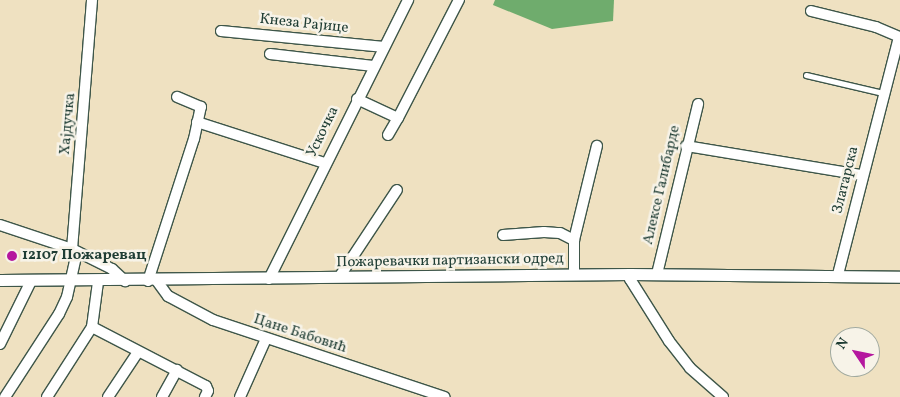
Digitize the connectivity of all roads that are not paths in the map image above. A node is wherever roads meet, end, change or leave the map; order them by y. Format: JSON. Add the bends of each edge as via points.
{"nodes":[{"id":1,"x":92,"y":0,"type":"edge"},
{"id":2,"x":408,"y":0,"type":"edge"},
{"id":3,"x":459,"y":0,"type":"edge"},
{"id":4,"x":811,"y":11,"type":"dead end"},
{"id":5,"x":221,"y":31,"type":"dead end"},
{"id":6,"x":899,"y":37,"type":"edge"},
{"id":7,"x":384,"y":47,"type":"junction"},
{"id":8,"x":270,"y":54,"type":"dead end"},
{"id":9,"x":373,"y":66,"type":"junction"},
{"id":10,"x":806,"y":75,"type":"dead end"},
{"id":11,"x":883,"y":93,"type":"junction"},
{"id":12,"x":177,"y":97,"type":"dead end"},
{"id":13,"x":357,"y":99,"type":"junction"},
{"id":14,"x":698,"y":104,"type":"dead end"},
{"id":15,"x":398,"y":118,"type":"junction"},
{"id":16,"x":197,"y":122,"type":"junction"},
{"id":17,"x":388,"y":135,"type":"dead end"},
{"id":18,"x":597,"y":146,"type":"dead end"},
{"id":19,"x":686,"y":146,"type":"junction"},
{"id":20,"x":325,"y":163,"type":"junction"},
{"id":21,"x":862,"y":175,"type":"junction"},
{"id":22,"x":397,"y":190,"type":"dead end"},
{"id":23,"x":0,"y":225,"type":"edge"},
{"id":24,"x":503,"y":235,"type":"dead end"},
{"id":25,"x":574,"y":240,"type":"junction"},
{"id":26,"x":74,"y":250,"type":"junction"},
{"id":27,"x":574,"y":274,"type":"junction"},
{"id":28,"x":630,"y":274,"type":"junction"},
{"id":29,"x":657,"y":274,"type":"junction"},
{"id":30,"x":838,"y":274,"type":"junction"},
{"id":31,"x":340,"y":276,"type":"junction"},
{"id":32,"x":900,"y":277,"type":"edge"},
{"id":33,"x":269,"y":279,"type":"junction"},
{"id":34,"x":0,"y":280,"type":"edge"},
{"id":35,"x":31,"y":281,"type":"junction"},
{"id":36,"x":70,"y":281,"type":"junction"},
{"id":37,"x":125,"y":281,"type":"junction"},
{"id":38,"x":152,"y":281,"type":"junction"},
{"id":39,"x":98,"y":282,"type":"junction"},
{"id":40,"x":92,"y":327,"type":"junction"},
{"id":41,"x":266,"y":339,"type":"junction"},
{"id":42,"x":0,"y":344,"type":"edge"},
{"id":43,"x":138,"y":352,"type":"junction"},
{"id":44,"x":177,"y":370,"type":"junction"},
{"id":45,"x":5,"y":397,"type":"edge"},
{"id":46,"x":47,"y":397,"type":"edge"},
{"id":47,"x":108,"y":397,"type":"edge"},
{"id":48,"x":162,"y":397,"type":"edge"},
{"id":49,"x":205,"y":397,"type":"edge"},
{"id":50,"x":240,"y":397,"type":"edge"},
{"id":51,"x":445,"y":397,"type":"edge"},
{"id":52,"x":723,"y":397,"type":"edge"}],
"edges":[{"from":1,"to":26,"type":"street","name":"Хајдучка"},
{"from":2,"to":7,"type":"street","name":"Ускочка"},
{"from":3,"to":15,"type":"street"},
{"from":4,"to":6,"type":"street","name":"Златарска","via":[[876,27]]},
{"from":5,"to":7,"type":"street","name":"Кнеза Рајице"},
{"from":6,"to":11,"type":"street","name":"Златарска"},
{"from":7,"to":9,"type":"street","name":"Ускочка"},
{"from":8,"to":9,"type":"street"},
{"from":9,"to":13,"type":"street","name":"Ускочка"},
{"from":10,"to":11,"type":"lane"},
{"from":11,"to":21,"type":"street","name":"Златарска"},
{"from":12,"to":16,"type":"street","via":[[200,104]]},
{"from":13,"to":15,"type":"street"},
{"from":13,"to":20,"type":"street","name":"Ускочка"},
{"from":14,"to":19,"type":"street","name":"Алексе Галибарде"},
{"from":15,"to":17,"type":"street"},
{"from":16,"to":20,"type":"street"},
{"from":16,"to":38,"type":"street"},
{"from":18,"to":25,"type":"street"},
{"from":19,"to":21,"type":"street"},
{"from":19,"to":29,"type":"street","name":"Алексе Галибарде"},
{"from":20,"to":33,"type":"street","name":"Ускочка"},
{"from":21,"to":30,"type":"street","name":"Златарска"},
{"from":22,"to":31,"type":"street"},
{"from":23,"to":26,"type":"street"},
{"from":24,"to":25,"type":"street","via":[[560,233]]},
{"from":25,"to":27,"type":"street"},
{"from":26,"to":36,"type":"street","name":"Хајдучка"},
{"from":26,"to":37,"type":"street","via":[[112,269]]},
{"from":27,"to":28,"type":"street","name":"Пожаревачки партизански одред"},
{"from":27,"to":31,"type":"street","name":"Пожаревачки партизански одред"},
{"from":28,"to":29,"type":"street","name":"Пожаревачки партизански одред"},
{"from":28,"to":52,"type":"street","via":[[669,342],[690,368]]},
{"from":29,"to":30,"type":"street","name":"Пожаревачки партизански одред"},
{"from":30,"to":32,"type":"street","name":"Пожаревачки партизански одред"},
{"from":31,"to":33,"type":"street","name":"Пожаревачки партизански одред"},
{"from":33,"to":38,"type":"street","name":"Пожаревачки партизански одред"},
{"from":34,"to":35,"type":"street","name":"Пожаревачки партизански одред"},
{"from":35,"to":36,"type":"street","name":"Пожаревачки партизански одред"},
{"from":35,"to":42,"type":"street"},
{"from":36,"to":39,"type":"street","name":"Пожаревачки партизански одред"},
{"from":36,"to":45,"type":"street","name":"Хајдучка","via":[[59,314]]},
{"from":37,"to":38,"type":"street","name":"Пожаревачки партизански одред"},
{"from":37,"to":39,"type":"street","name":"Пожаревачки партизански одред"},
{"from":38,"to":41,"type":"street","name":"Цане Бабовић","via":[[176,301],[214,320]]},
{"from":39,"to":40,"type":"street"},
{"from":40,"to":43,"type":"street"},
{"from":40,"to":46,"type":"street"},
{"from":41,"to":50,"type":"street"},
{"from":41,"to":51,"type":"street","name":"Цане Бабовић"},
{"from":43,"to":44,"type":"street"},
{"from":43,"to":47,"type":"street"},
{"from":44,"to":48,"type":"street"},
{"from":44,"to":49,"type":"street","via":[[206,386]]}]}
